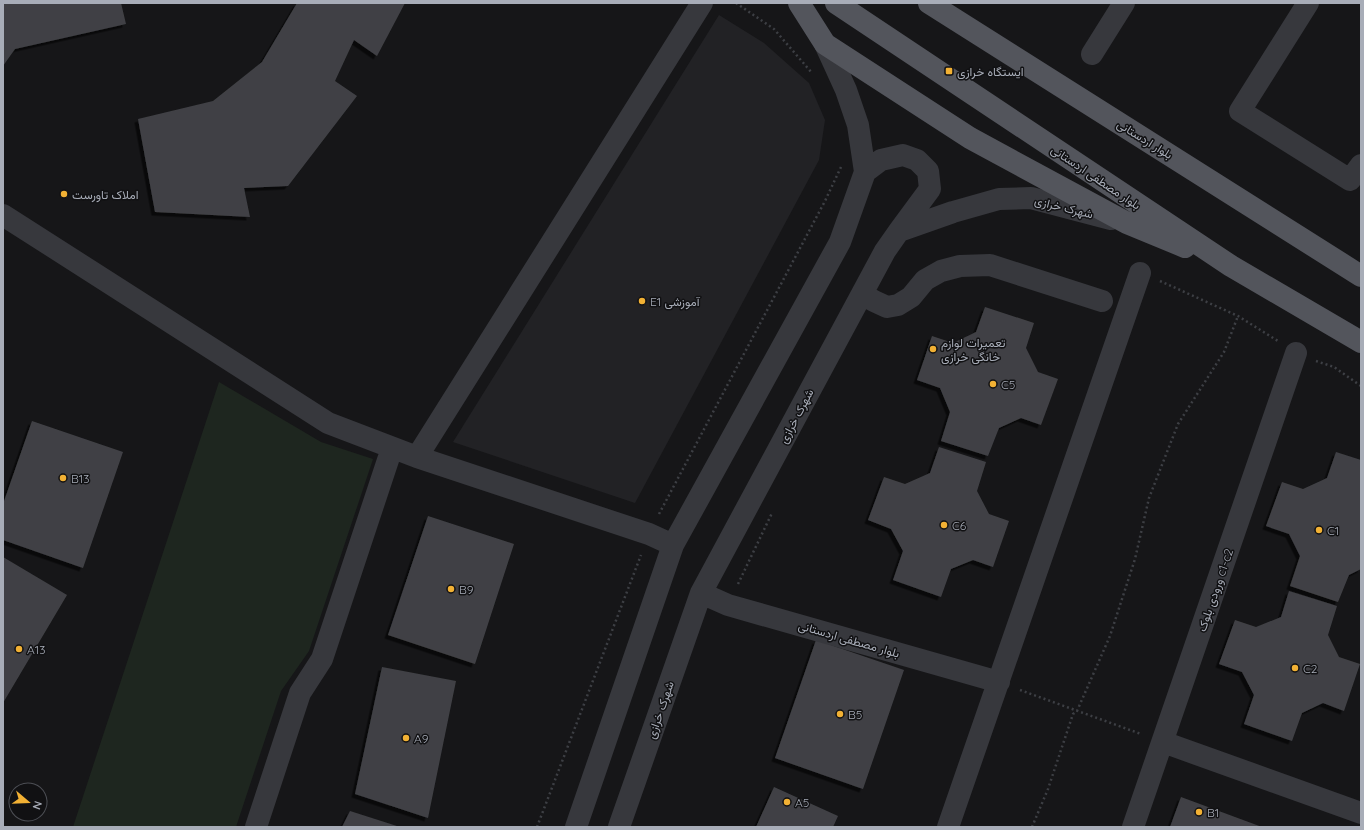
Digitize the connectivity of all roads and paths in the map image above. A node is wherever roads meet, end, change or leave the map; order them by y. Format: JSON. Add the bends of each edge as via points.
{"nodes":[{"id":1,"x":702,"y":3,"type":"edge"},
{"id":2,"x":736,"y":3,"type":"edge"},
{"id":3,"x":799,"y":3,"type":"edge"},
{"id":4,"x":836,"y":3,"type":"edge"},
{"id":5,"x":929,"y":3,"type":"edge"},
{"id":6,"x":1124,"y":3,"type":"edge"},
{"id":7,"x":1308,"y":3,"type":"edge"},
{"id":8,"x":824,"y":44,"type":"junction"},
{"id":9,"x":1092,"y":54,"type":"dead end"},
{"id":10,"x":814,"y":76,"type":"dead end"},
{"id":11,"x":842,"y":163,"type":"dead end"},
{"id":12,"x":1361,"y":165,"type":"edge"},
{"id":13,"x":865,"y":172,"type":"junction"},
{"id":14,"x":3,"y":214,"type":"edge"},
{"id":15,"x":1127,"y":223,"type":"junction"},
{"id":16,"x":899,"y":231,"type":"junction"},
{"id":17,"x":1231,"y":266,"type":"junction"},
{"id":18,"x":1140,"y":273,"type":"joint"},
{"id":19,"x":1361,"y":276,"type":"edge"},
{"id":20,"x":862,"y":294,"type":"junction"},
{"id":21,"x":1102,"y":301,"type":"dead end"},
{"id":22,"x":1238,"y":316,"type":"junction"},
{"id":23,"x":1361,"y":342,"type":"edge"},
{"id":24,"x":1296,"y":353,"type":"junction"},
{"id":25,"x":1361,"y":386,"type":"edge"},
{"id":26,"x":392,"y":448,"type":"junction"},
{"id":27,"x":417,"y":457,"type":"junction"},
{"id":28,"x":772,"y":513,"type":"dead end"},
{"id":29,"x":648,"y":534,"type":"junction"},
{"id":30,"x":673,"y":545,"type":"junction"},
{"id":31,"x":701,"y":593,"type":"junction"},
{"id":32,"x":728,"y":604,"type":"junction"},
{"id":33,"x":998,"y":682,"type":"junction"},
{"id":34,"x":1077,"y":711,"type":"junction"},
{"id":35,"x":1163,"y":742,"type":"junction"},
{"id":36,"x":1361,"y":813,"type":"edge"},
{"id":37,"x":256,"y":827,"type":"edge"},
{"id":38,"x":537,"y":827,"type":"edge"},
{"id":39,"x":576,"y":827,"type":"edge"},
{"id":40,"x":619,"y":827,"type":"edge"},
{"id":41,"x":948,"y":827,"type":"edge"},
{"id":42,"x":1032,"y":827,"type":"edge"},
{"id":43,"x":1133,"y":827,"type":"edge"}],
"edges":[{"from":1,"to":27,"type":"street"},
{"from":2,"to":10,"type":"path","via":[[774,29]]},
{"from":3,"to":8,"type":"main road"},
{"from":4,"to":17,"type":"main road","name":"بلوار مصطفی اردستانی"},
{"from":5,"to":19,"type":"main road","name":"بلوار اردستانی"},
{"from":6,"to":9,"type":"street"},
{"from":7,"to":12,"type":"street","via":[[1240,111],[1350,180]]},
{"from":8,"to":13,"type":"street","via":[[846,90],[858,125]]},
{"from":8,"to":15,"type":"main road","via":[[970,138]]},
{"from":11,"to":29,"type":"path","via":[[825,201]]},
{"from":13,"to":16,"type":"street","via":[[881,160],[902,155],[917,160],[928,171],[930,189]]},
{"from":13,"to":30,"type":"street","via":[[840,242]]},
{"from":14,"to":26,"type":"street","via":[[328,423]]},
{"from":15,"to":16,"type":"street","name":"شهرک خرازی","via":[[1031,198],[999,198]]},
{"from":15,"to":17,"type":"main road"},
{"from":16,"to":20,"type":"street","name":"شهرک خرازی"},
{"from":17,"to":23,"type":"main road","name":"بلوار مصطفی اردستانی"},
{"from":18,"to":22,"type":"path"},
{"from":18,"to":33,"type":"street"},
{"from":20,"to":21,"type":"street","via":[[887,307],[898,305],[911,297],[925,280],[941,271],[960,266],[990,265]]},
{"from":20,"to":31,"type":"street","name":"شهرک خرازی"},
{"from":22,"to":24,"type":"path"},
{"from":22,"to":34,"type":"path","via":[[1224,352],[1178,424],[1149,498],[1135,559],[1110,636]]},
{"from":24,"to":25,"type":"path","via":[[1334,367]]},
{"from":24,"to":35,"type":"street","name":"ورودی بلوک c1-c2"},
{"from":26,"to":27,"type":"street"},
{"from":26,"to":37,"type":"street","via":[[322,659],[300,693]]},
{"from":27,"to":29,"type":"street"},
{"from":28,"to":32,"type":"path"},
{"from":29,"to":30,"type":"street"},
{"from":29,"to":38,"type":"path"},
{"from":30,"to":39,"type":"street"},
{"from":31,"to":32,"type":"street","name":"بلوار مصطفی اردستانی"},
{"from":31,"to":40,"type":"street","name":"شهرک خرازی"},
{"from":32,"to":33,"type":"street","name":"بلوار مصطفی اردستانی"},
{"from":33,"to":34,"type":"path"},
{"from":33,"to":41,"type":"street"},
{"from":34,"to":35,"type":"path"},
{"from":34,"to":42,"type":"path"},
{"from":35,"to":36,"type":"street"},
{"from":35,"to":43,"type":"street","name":"ورودی بلوک c1-c2"}]}
